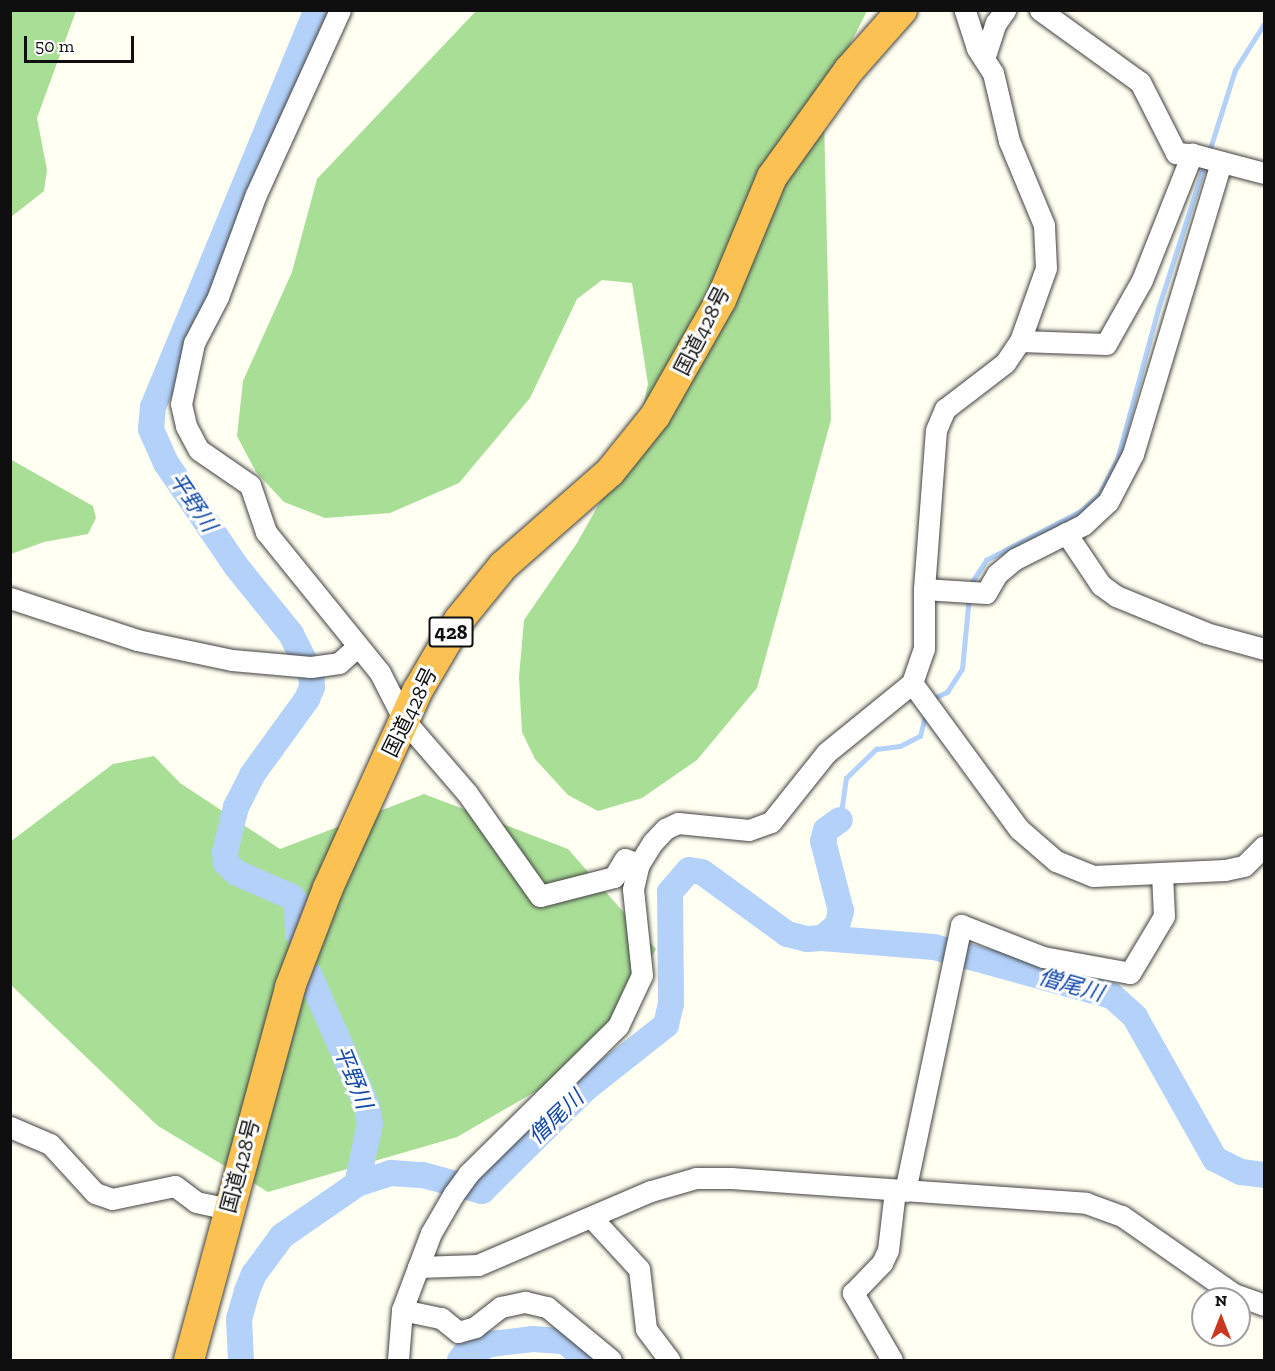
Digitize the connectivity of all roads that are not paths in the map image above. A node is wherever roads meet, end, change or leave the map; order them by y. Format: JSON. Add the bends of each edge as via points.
{"nodes":[{"id":1,"x":340,"y":10,"type":"edge"},
{"id":2,"x":902,"y":10,"type":"edge"},
{"id":3,"x":965,"y":10,"type":"edge"},
{"id":4,"x":1005,"y":10,"type":"edge"},
{"id":5,"x":1040,"y":10,"type":"edge"},
{"id":6,"x":984,"y":59,"type":"junction"},
{"id":7,"x":1192,"y":154,"type":"junction"},
{"id":8,"x":1221,"y":162,"type":"junction"},
{"id":9,"x":1264,"y":173,"type":"edge"},
{"id":10,"x":1020,"y":341,"type":"junction"},
{"id":11,"x":1066,"y":533,"type":"junction"},
{"id":12,"x":924,"y":589,"type":"junction"},
{"id":13,"x":10,"y":598,"type":"edge"},
{"id":14,"x":357,"y":647,"type":"junction"},
{"id":15,"x":1264,"y":649,"type":"edge"},
{"id":16,"x":912,"y":683,"type":"junction"},
{"id":17,"x":404,"y":720,"type":"junction"},
{"id":18,"x":1264,"y":846,"type":"edge"},
{"id":19,"x":639,"y":864,"type":"junction"},
{"id":20,"x":1162,"y":873,"type":"junction"},
{"id":21,"x":10,"y":1127,"type":"edge"},
{"id":22,"x":900,"y":1191,"type":"junction"},
{"id":23,"x":228,"y":1209,"type":"junction"},
{"id":24,"x":591,"y":1217,"type":"junction"},
{"id":25,"x":418,"y":1267,"type":"junction"},
{"id":26,"x":1264,"y":1305,"type":"edge"},
{"id":27,"x":402,"y":1310,"type":"junction"},
{"id":28,"x":189,"y":1360,"type":"edge"},
{"id":29,"x":398,"y":1360,"type":"edge"},
{"id":30,"x":611,"y":1360,"type":"edge"},
{"id":31,"x":669,"y":1360,"type":"edge"},
{"id":32,"x":892,"y":1360,"type":"edge"}],
"edges":[{"from":1,"to":14,"type":"street","via":[[256,194],[218,297],[194,343],[182,404],[186,426],[199,450],[250,485],[266,532]]},
{"from":2,"to":17,"type":"highway","name":"国道428号","number":"428","via":[[849,70],[772,177],[721,300],[656,416],[610,472],[528,542],[481,592],[438,654]]},
{"from":3,"to":6,"type":"street"},
{"from":4,"to":6,"type":"street","via":[[996,23]]},
{"from":5,"to":7,"type":"street","via":[[1140,82],[1176,153]]},
{"from":6,"to":10,"type":"street","via":[[993,73],[1009,141],[1044,225],[1046,268]]},
{"from":7,"to":8,"type":"street"},
{"from":7,"to":10,"type":"street","via":[[1142,280],[1106,344]]},
{"from":8,"to":9,"type":"street"},
{"from":8,"to":11,"type":"street","via":[[1123,478],[1108,502],[1083,525]]},
{"from":10,"to":12,"type":"street","via":[[1005,363],[945,409],[936,430]]},
{"from":11,"to":12,"type":"street","via":[[1015,559],[997,573],[986,593]]},
{"from":11,"to":15,"type":"street","via":[[1101,585],[1116,596],[1206,633]]},
{"from":12,"to":16,"type":"street","via":[[924,649]]},
{"from":13,"to":14,"type":"street","via":[[137,640],[232,660],[312,667],[339,663]]},
{"from":14,"to":17,"type":"street","via":[[380,673]]},
{"from":16,"to":19,"type":"street","via":[[826,753],[771,822],[749,830],[678,823],[665,829]]},
{"from":16,"to":20,"type":"street","via":[[1019,829],[1056,861],[1093,876]]},
{"from":17,"to":19,"type":"street","via":[[467,793],[540,896],[614,877],[625,859]]},
{"from":17,"to":23,"type":"highway","name":"国道428号","number":"428","via":[[328,888],[290,987]]},
{"from":18,"to":20,"type":"street","via":[[1244,866]]},
{"from":19,"to":25,"type":"street","via":[[633,889],[642,975],[618,1026],[468,1173]]},
{"from":20,"to":22,"type":"street","via":[[1164,916],[1130,973],[1043,957],[961,925]]},
{"from":21,"to":23,"type":"street","via":[[50,1144],[94,1193],[111,1199],[175,1185],[196,1202]]},
{"from":22,"to":24,"type":"street","via":[[696,1179],[651,1191]]},
{"from":22,"to":26,"type":"street","via":[[1086,1203],[1122,1216],[1234,1294]]},
{"from":22,"to":32,"type":"street","via":[[888,1250],[882,1263],[854,1293]]},
{"from":23,"to":28,"type":"highway","name":"国道428号","number":"428"},
{"from":24,"to":25,"type":"street","via":[[478,1265]]},
{"from":24,"to":31,"type":"street","via":[[639,1269],[646,1329]]},
{"from":25,"to":27,"type":"street"},
{"from":27,"to":29,"type":"street"},
{"from":27,"to":30,"type":"street","via":[[441,1318],[458,1332],[475,1328],[501,1307],[525,1302],[547,1307]]}]}
